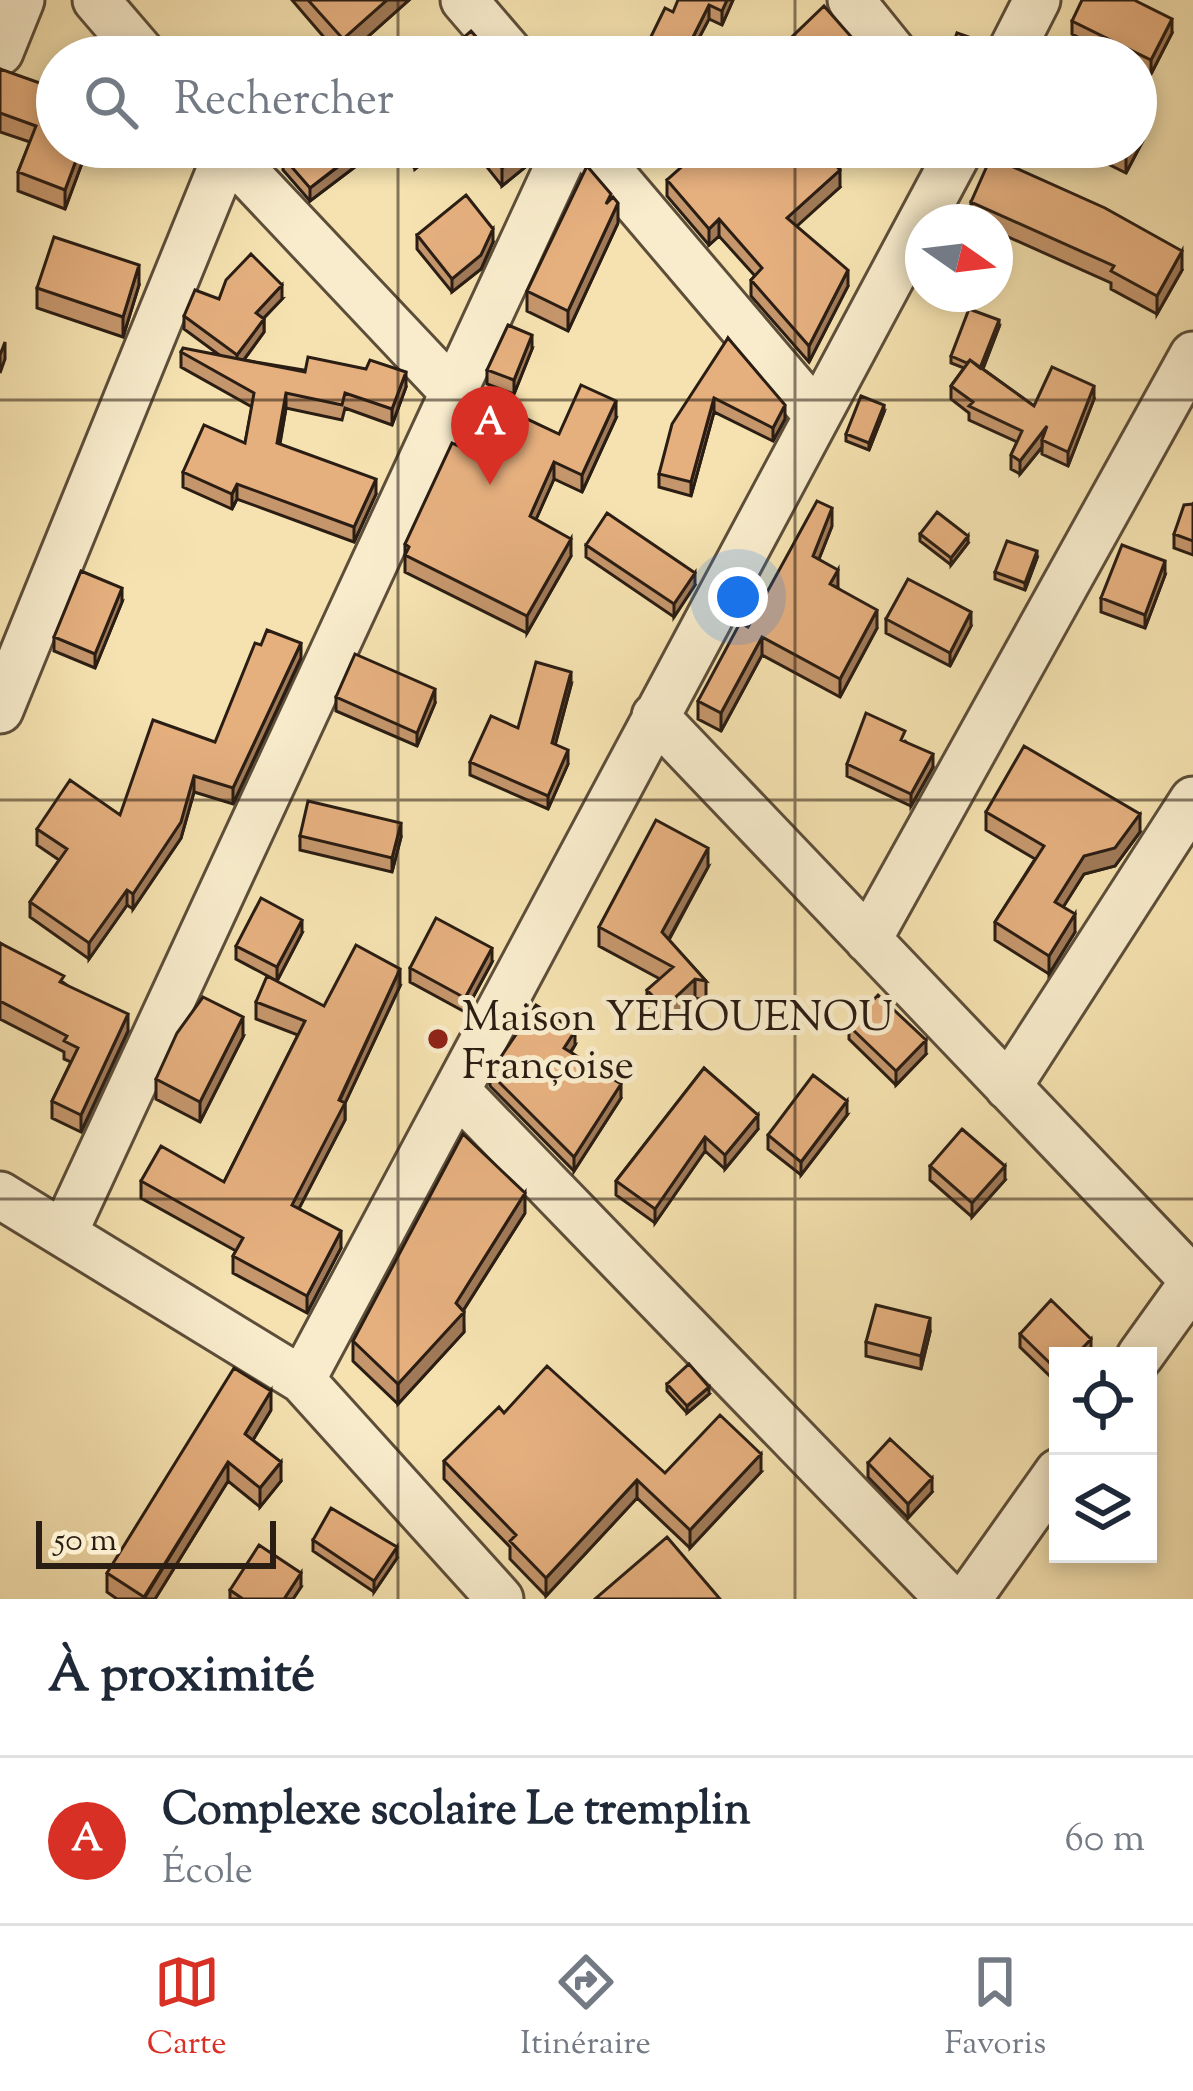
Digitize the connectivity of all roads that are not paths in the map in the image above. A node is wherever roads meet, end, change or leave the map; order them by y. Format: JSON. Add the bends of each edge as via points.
{"nodes":[{"id":1,"x":22,"y":0,"type":"edge"},
{"id":2,"x":96,"y":0,"type":"edge"},
{"id":3,"x":464,"y":0,"type":"edge"},
{"id":4,"x":851,"y":0,"type":"edge"},
{"id":5,"x":1037,"y":0,"type":"edge"},
{"id":6,"x":127,"y":36,"type":"edge"},
{"id":7,"x":495,"y":36,"type":"edge"},
{"id":8,"x":881,"y":36,"type":"edge"},
{"id":9,"x":1019,"y":36,"type":"edge"},
{"id":10,"x":0,"y":52,"type":"edge"},
{"id":11,"x":218,"y":168,"type":"edge"},
{"id":12,"x":242,"y":168,"type":"edge"},
{"id":13,"x":558,"y":168,"type":"edge"},
{"id":14,"x":607,"y":168,"type":"edge"},
{"id":15,"x":951,"y":168,"type":"edge"},
{"id":16,"x":1193,"y":355,"type":"edge"},
{"id":17,"x":454,"y":393,"type":"junction"},
{"id":18,"x":816,"y":414,"type":"junction"},
{"id":19,"x":0,"y":710,"type":"edge"},
{"id":20,"x":655,"y":716,"type":"junction"},
{"id":21,"x":1193,"y":800,"type":"edge"},
{"id":22,"x":868,"y":940,"type":"junction"},
{"id":23,"x":1008,"y":1088,"type":"junction"},
{"id":24,"x":457,"y":1091,"type":"junction"},
{"id":25,"x":0,"y":1195,"type":"edge"},
{"id":26,"x":65,"y":1231,"type":"junction"},
{"id":27,"x":1193,"y":1281,"type":"edge"},
{"id":28,"x":1146,"y":1347,"type":"edge"},
{"id":29,"x":302,"y":1380,"type":"junction"},
{"id":30,"x":1049,"y":1485,"type":"edge"},
{"id":31,"x":500,"y":1599,"type":"edge"},
{"id":32,"x":949,"y":1599,"type":"edge"},
{"id":33,"x":968,"y":1599,"type":"edge"}],
"edges":[{"from":1,"to":10,"type":"street"},
{"from":2,"to":6,"type":"street"},
{"from":3,"to":7,"type":"street"},
{"from":4,"to":8,"type":"street"},
{"from":5,"to":9,"type":"street"},
{"from":11,"to":19,"type":"street"},
{"from":12,"to":17,"type":"street"},
{"from":13,"to":17,"type":"street"},
{"from":14,"to":18,"type":"street"},
{"from":15,"to":18,"type":"street"},
{"from":16,"to":22,"type":"street"},
{"from":17,"to":26,"type":"street"},
{"from":18,"to":20,"type":"street"},
{"from":20,"to":22,"type":"street"},
{"from":20,"to":24,"type":"street"},
{"from":21,"to":23,"type":"street"},
{"from":22,"to":23,"type":"street"},
{"from":23,"to":27,"type":"street"},
{"from":24,"to":29,"type":"street"},
{"from":24,"to":32,"type":"street"},
{"from":25,"to":26,"type":"street"},
{"from":26,"to":29,"type":"street"},
{"from":27,"to":28,"type":"street"},
{"from":29,"to":31,"type":"street"},
{"from":30,"to":33,"type":"street"}]}
